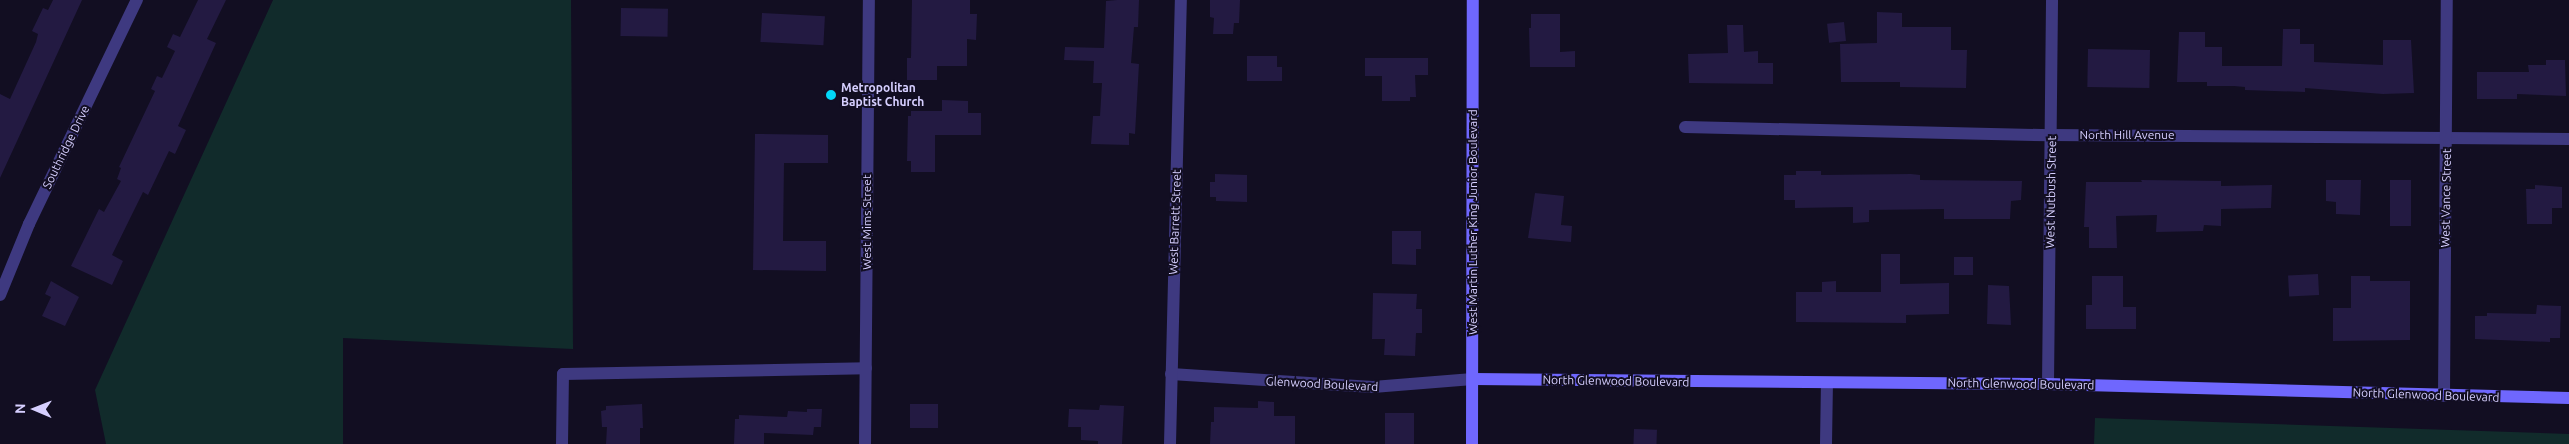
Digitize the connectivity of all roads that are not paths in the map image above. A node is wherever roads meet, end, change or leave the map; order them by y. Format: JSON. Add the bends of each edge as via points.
{"nodes":[{"id":1,"x":137,"y":0,"type":"edge"},
{"id":2,"x":869,"y":0,"type":"edge"},
{"id":3,"x":1181,"y":0,"type":"edge"},
{"id":4,"x":1473,"y":0,"type":"edge"},
{"id":5,"x":2052,"y":0,"type":"edge"},
{"id":6,"x":2447,"y":0,"type":"edge"},
{"id":7,"x":1686,"y":127,"type":"dead end"},
{"id":8,"x":2051,"y":135,"type":"junction"},
{"id":9,"x":2447,"y":136,"type":"junction"},
{"id":10,"x":2569,"y":139,"type":"edge"},
{"id":11,"x":0,"y":295,"type":"edge"},
{"id":12,"x":866,"y":368,"type":"junction"},
{"id":13,"x":1171,"y":374,"type":"junction"},
{"id":14,"x":1472,"y":379,"type":"junction"},
{"id":15,"x":1827,"y":383,"type":"junction"},
{"id":16,"x":2048,"y":384,"type":"junction"},
{"id":17,"x":2444,"y":396,"type":"junction"},
{"id":18,"x":2569,"y":398,"type":"edge"},
{"id":19,"x":562,"y":444,"type":"edge"},
{"id":20,"x":865,"y":444,"type":"edge"},
{"id":21,"x":1170,"y":444,"type":"edge"},
{"id":22,"x":1472,"y":444,"type":"edge"},
{"id":23,"x":1826,"y":444,"type":"edge"}],
"edges":[{"from":1,"to":11,"type":"street","name":"Southridge Drive","via":[[29,224]]},
{"from":2,"to":12,"type":"street","name":"West Mims Street"},
{"from":3,"to":13,"type":"street","name":"West Barrett Street"},
{"from":4,"to":14,"type":"street","name":"West Martin Luther King Junior Boulevard"},
{"from":5,"to":8,"type":"street","name":"West Nutbush Street"},
{"from":6,"to":9,"type":"street","name":"West Vance Street"},
{"from":7,"to":8,"type":"street","name":"North Hill Avenue"},
{"from":8,"to":9,"type":"street","name":"North Hill Avenue"},
{"from":8,"to":16,"type":"street","name":"West Nutbush Street"},
{"from":9,"to":10,"type":"street","name":"North Hill Avenue"},
{"from":9,"to":17,"type":"street","name":"West Vance Street"},
{"from":12,"to":19,"type":"street","via":[[563,374]]},
{"from":12,"to":20,"type":"street","name":"West Mims Street"},
{"from":13,"to":14,"type":"street","name":"Glenwood Boulevard","via":[[1373,387]]},
{"from":13,"to":21,"type":"street","name":"West Barrett Street"},
{"from":14,"to":15,"type":"street","name":"North Glenwood Boulevard"},
{"from":14,"to":22,"type":"street","name":"West Martin Luther King Junior Boulevard"},
{"from":15,"to":16,"type":"street","name":"North Glenwood Boulevard"},
{"from":15,"to":23,"type":"street"},
{"from":16,"to":17,"type":"street","name":"North Glenwood Boulevard"},
{"from":17,"to":18,"type":"street","name":"North Glenwood Boulevard"}]}
